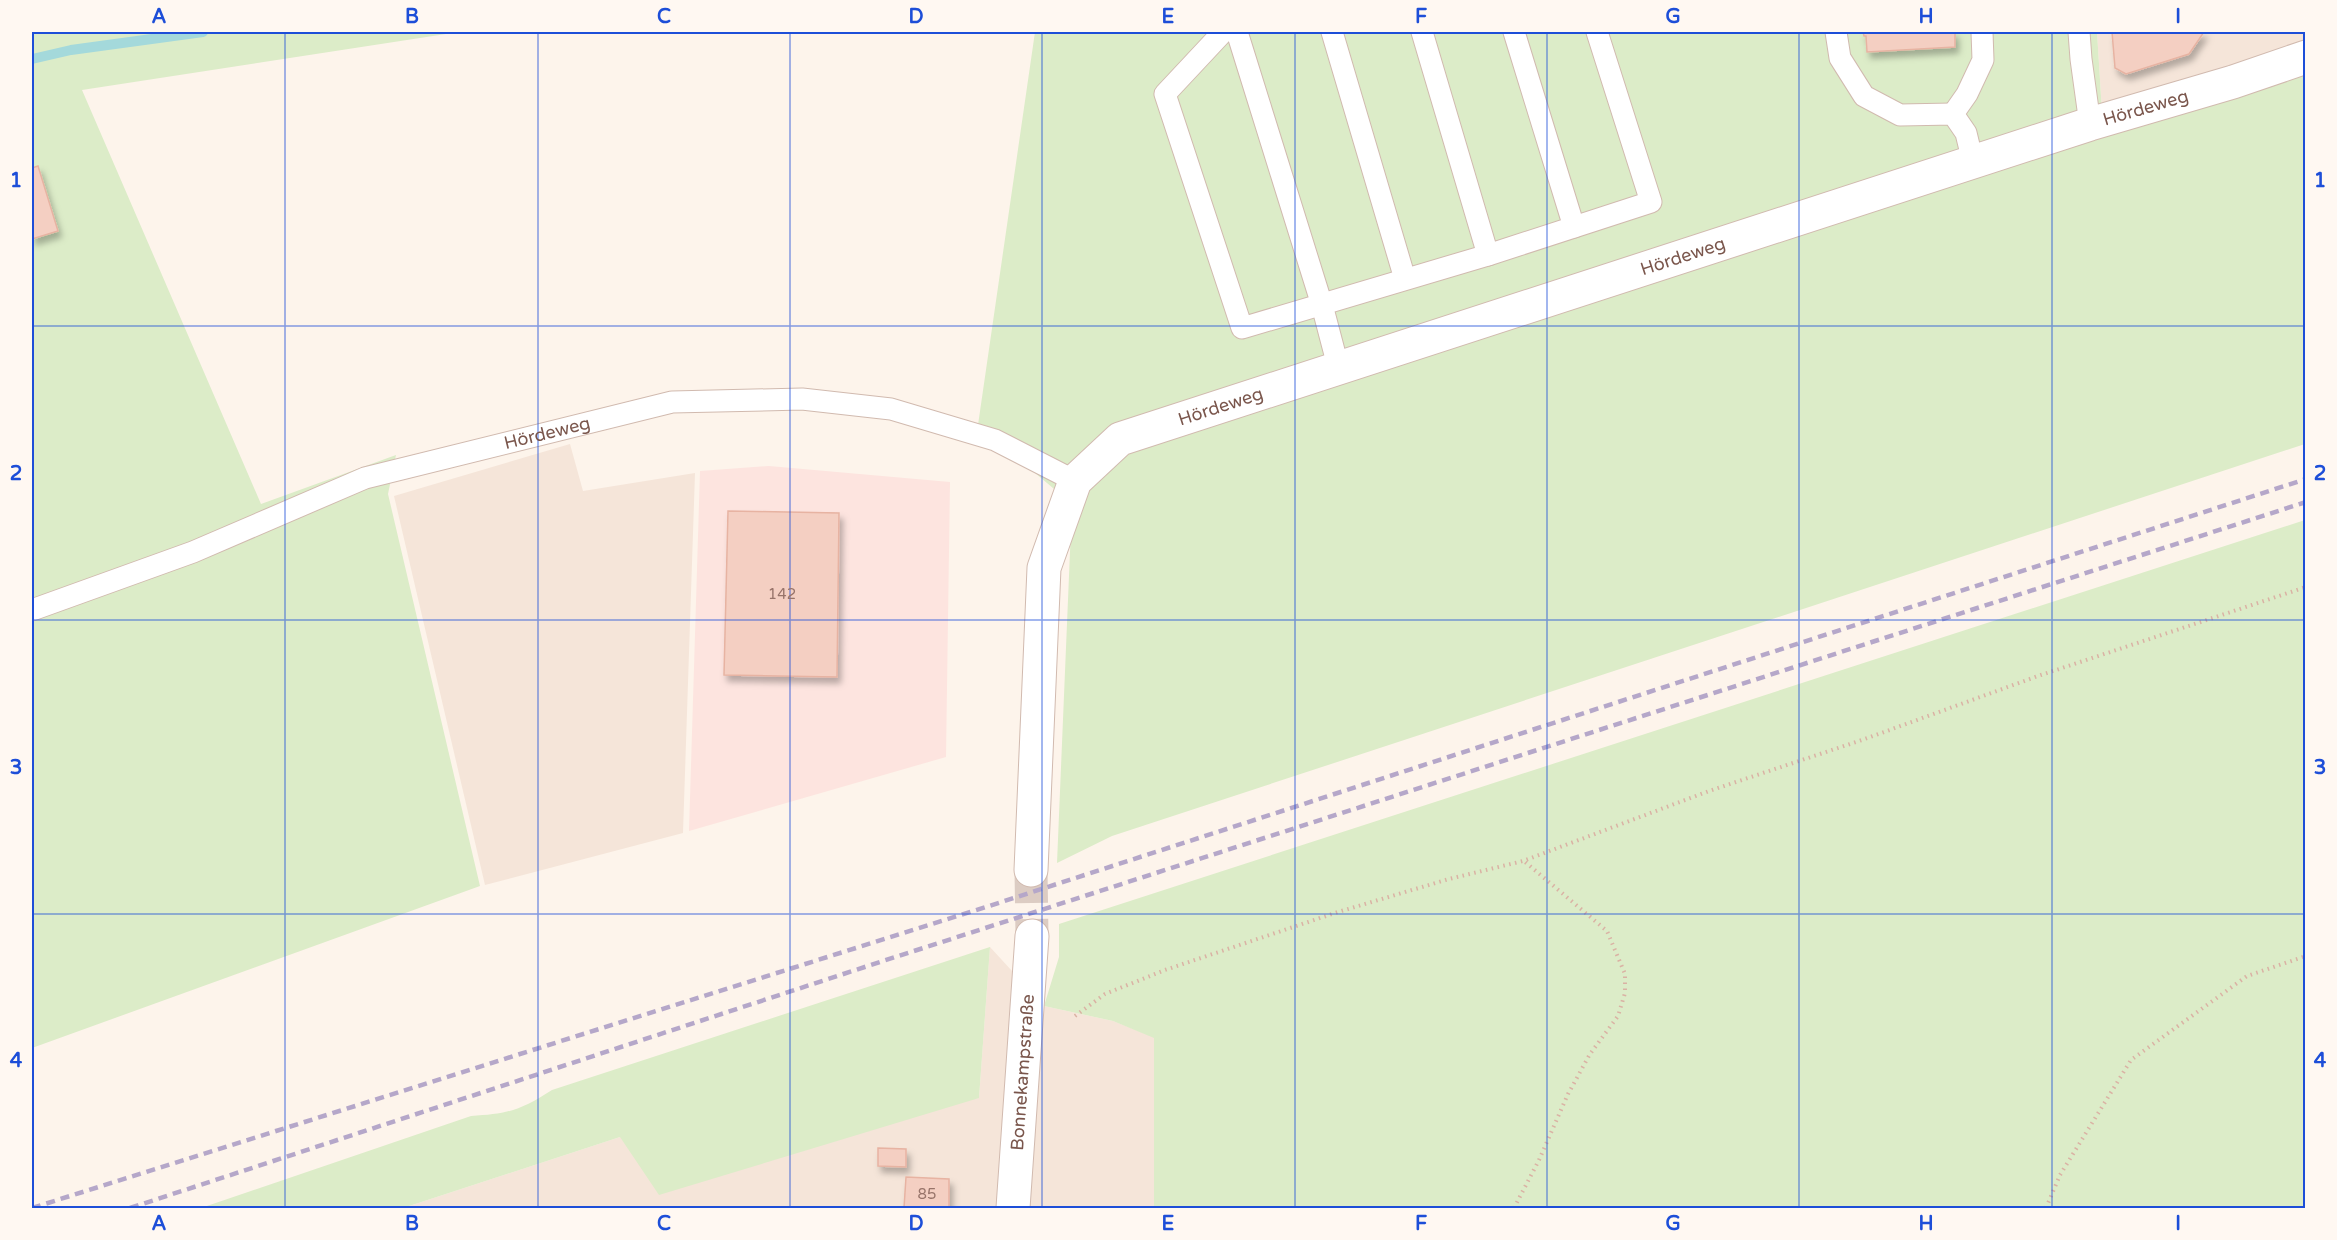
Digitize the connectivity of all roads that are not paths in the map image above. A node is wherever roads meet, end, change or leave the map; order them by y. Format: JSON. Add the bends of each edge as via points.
{"nodes":[{"id":1,"x":1223,"y":32,"type":"edge"},
{"id":2,"x":1237,"y":32,"type":"edge"},
{"id":3,"x":1332,"y":32,"type":"edge"},
{"id":4,"x":1422,"y":32,"type":"edge"},
{"id":5,"x":1514,"y":32,"type":"edge"},
{"id":6,"x":1597,"y":32,"type":"edge"},
{"id":7,"x":1836,"y":32,"type":"edge"},
{"id":8,"x":1982,"y":32,"type":"edge"},
{"id":9,"x":2079,"y":32,"type":"edge"},
{"id":10,"x":2306,"y":57,"type":"edge"},
{"id":11,"x":1953,"y":114,"type":"junction"},
{"id":12,"x":2090,"y":124,"type":"junction"},
{"id":13,"x":1973,"y":162,"type":"junction"},
{"id":14,"x":1574,"y":227,"type":"junction"},
{"id":15,"x":1488,"y":255,"type":"junction"},
{"id":16,"x":1405,"y":279,"type":"junction"},
{"id":17,"x":1322,"y":305,"type":"junction"},
{"id":18,"x":1338,"y":366,"type":"junction"},
{"id":19,"x":1076,"y":481,"type":"junction"},
{"id":20,"x":32,"y":610,"type":"edge"},
{"id":21,"x":1031,"y":870,"type":"tunnel mouth"},
{"id":22,"x":1032,"y":936,"type":"tunnel mouth"},
{"id":23,"x":1013,"y":1209,"type":"edge"}],
"edges":[{"from":1,"to":17,"type":"lane","via":[[1166,94],[1242,328]]},
{"from":2,"to":17,"type":"lane"},
{"from":3,"to":16,"type":"lane"},
{"from":4,"to":15,"type":"lane"},
{"from":5,"to":14,"type":"lane"},
{"from":6,"to":14,"type":"lane","via":[[1651,202]]},
{"from":7,"to":11,"type":"lane","via":[[1840,58],[1864,96],[1900,115]]},
{"from":8,"to":11,"type":"lane","via":[[1983,60]]},
{"from":9,"to":12,"type":"lane"},
{"from":10,"to":12,"type":"street","name":"Hördeweg"},
{"from":11,"to":13,"type":"lane","via":[[1966,133]]},
{"from":12,"to":13,"type":"street","name":"Hördeweg"},
{"from":13,"to":18,"type":"street","name":"Hördeweg"},
{"from":14,"to":15,"type":"lane"},
{"from":15,"to":16,"type":"lane"},
{"from":16,"to":17,"type":"lane"},
{"from":17,"to":18,"type":"lane"},
{"from":18,"to":19,"type":"street","name":"Hördeweg","via":[[1120,439]]},
{"from":19,"to":20,"type":"lane","name":"Hördeweg","via":[[995,440],[891,409],[802,399],[672,402],[365,478],[193,552]]},
{"from":19,"to":21,"type":"street","name":"Hördeweg","via":[[1044,568]]},
{"from":22,"to":23,"type":"street","name":"Bonnekampstraße"}]}
